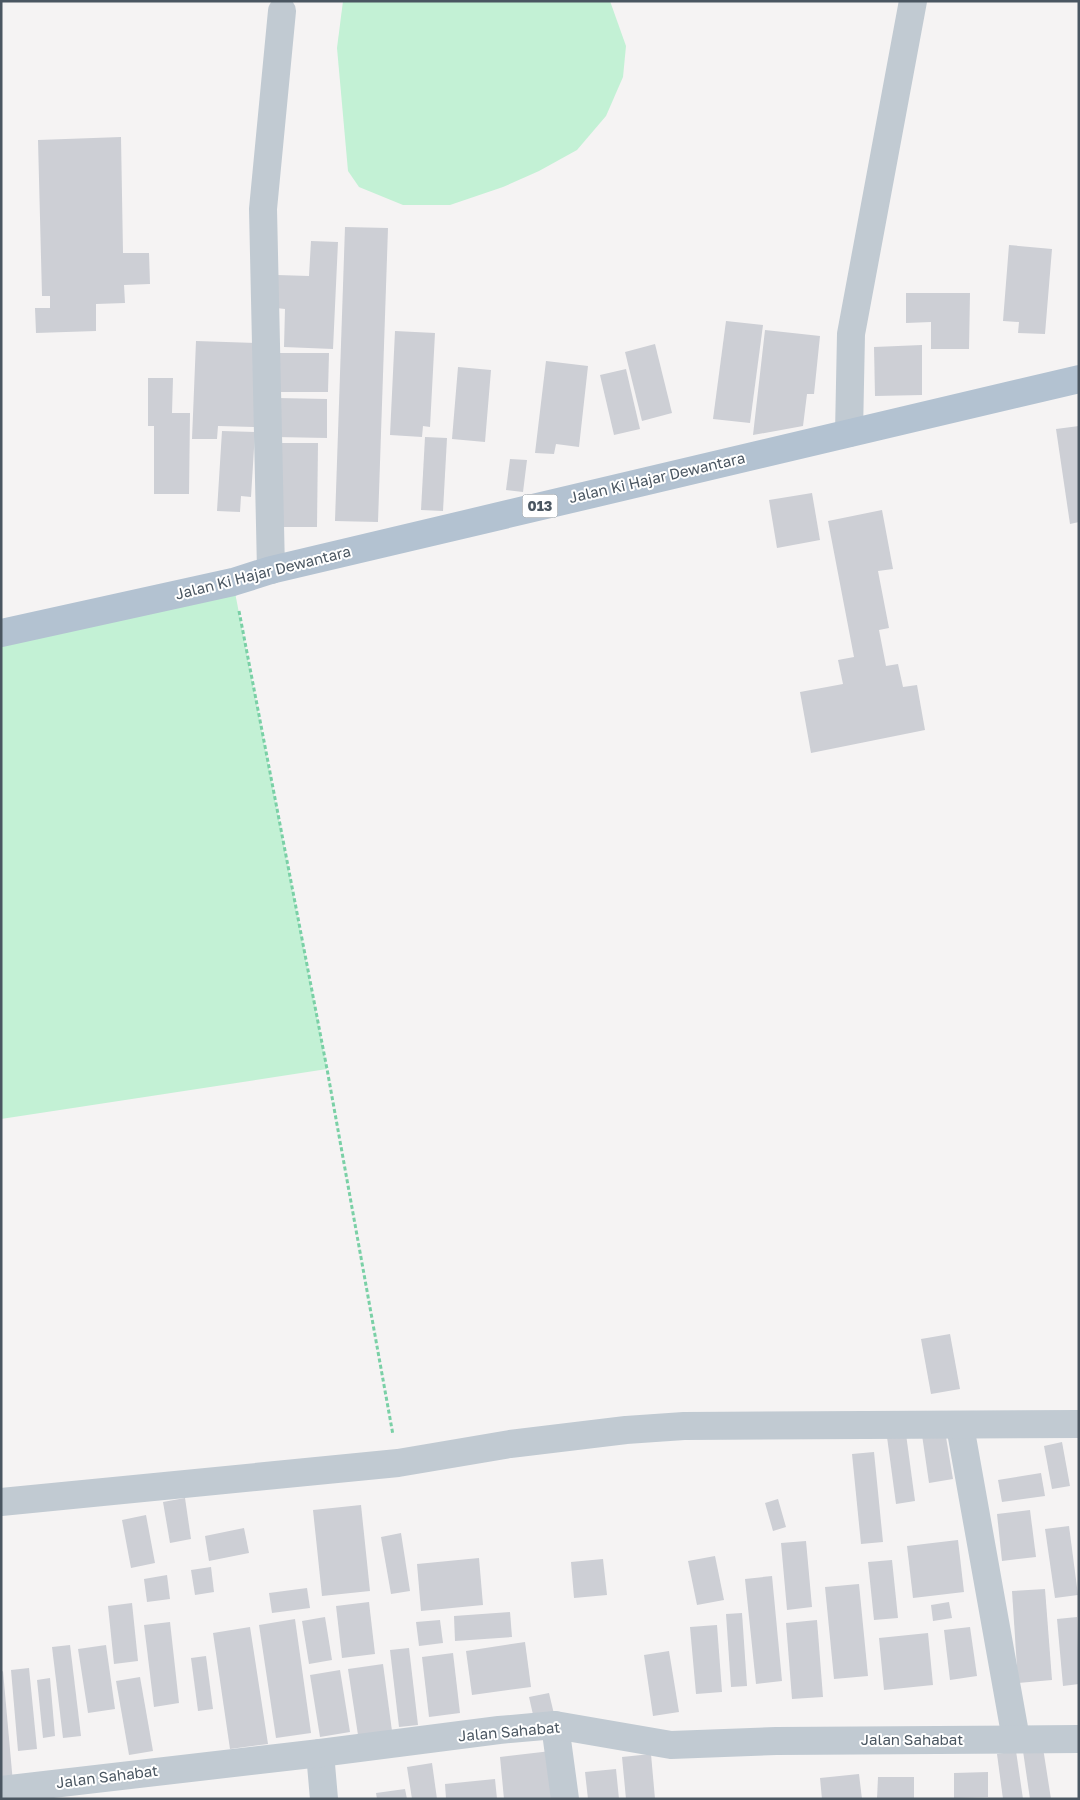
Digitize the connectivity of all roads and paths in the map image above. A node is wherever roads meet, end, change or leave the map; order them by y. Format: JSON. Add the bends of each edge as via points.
{"nodes":[{"id":1,"x":913,"y":1,"type":"edge"},
{"id":2,"x":282,"y":11,"type":"dead end"},
{"id":3,"x":1079,"y":379,"type":"edge"},
{"id":4,"x":849,"y":433,"type":"junction"},
{"id":5,"x":271,"y":570,"type":"junction"},
{"id":6,"x":233,"y":582,"type":"junction"},
{"id":7,"x":1,"y":633,"type":"edge"},
{"id":8,"x":1079,"y":1424,"type":"edge"},
{"id":9,"x":960,"y":1426,"type":"junction"},
{"id":10,"x":398,"y":1463,"type":"junction"},
{"id":11,"x":1,"y":1502,"type":"edge"},
{"id":12,"x":555,"y":1725,"type":"junction"},
{"id":13,"x":1079,"y":1738,"type":"edge"},
{"id":14,"x":1016,"y":1739,"type":"junction"},
{"id":15,"x":320,"y":1753,"type":"junction"},
{"id":16,"x":1,"y":1790,"type":"edge"},
{"id":17,"x":324,"y":1799,"type":"edge"},
{"id":18,"x":565,"y":1799,"type":"edge"}],
"edges":[{"from":1,"to":4,"type":"street","via":[[850,334]]},
{"from":2,"to":5,"type":"street","via":[[263,209]]},
{"from":3,"to":4,"type":"main road","name":"Jalan Ki Hajar Dewantara","number":"013"},
{"from":4,"to":5,"type":"main road","name":"Jalan Ki Hajar Dewantara","number":"013"},
{"from":5,"to":6,"type":"main road","name":"Jalan Ki Hajar Dewantara","number":"013"},
{"from":6,"to":7,"type":"main road","name":"Jalan Ki Hajar Dewantara","number":"013"},
{"from":6,"to":10,"type":"path","via":[[327,1069]]},
{"from":8,"to":9,"type":"street"},
{"from":9,"to":10,"type":"street","via":[[684,1426],[510,1444]]},
{"from":9,"to":14,"type":"street"},
{"from":10,"to":11,"type":"street"},
{"from":12,"to":14,"type":"street","name":"Jalan Sahabat","via":[[671,1745]]},
{"from":12,"to":15,"type":"street","name":"Jalan Sahabat"},
{"from":12,"to":18,"type":"street"},
{"from":13,"to":14,"type":"street","name":"Jalan Sahabat"},
{"from":15,"to":16,"type":"street","name":"Jalan Sahabat"},
{"from":15,"to":17,"type":"street"}]}
